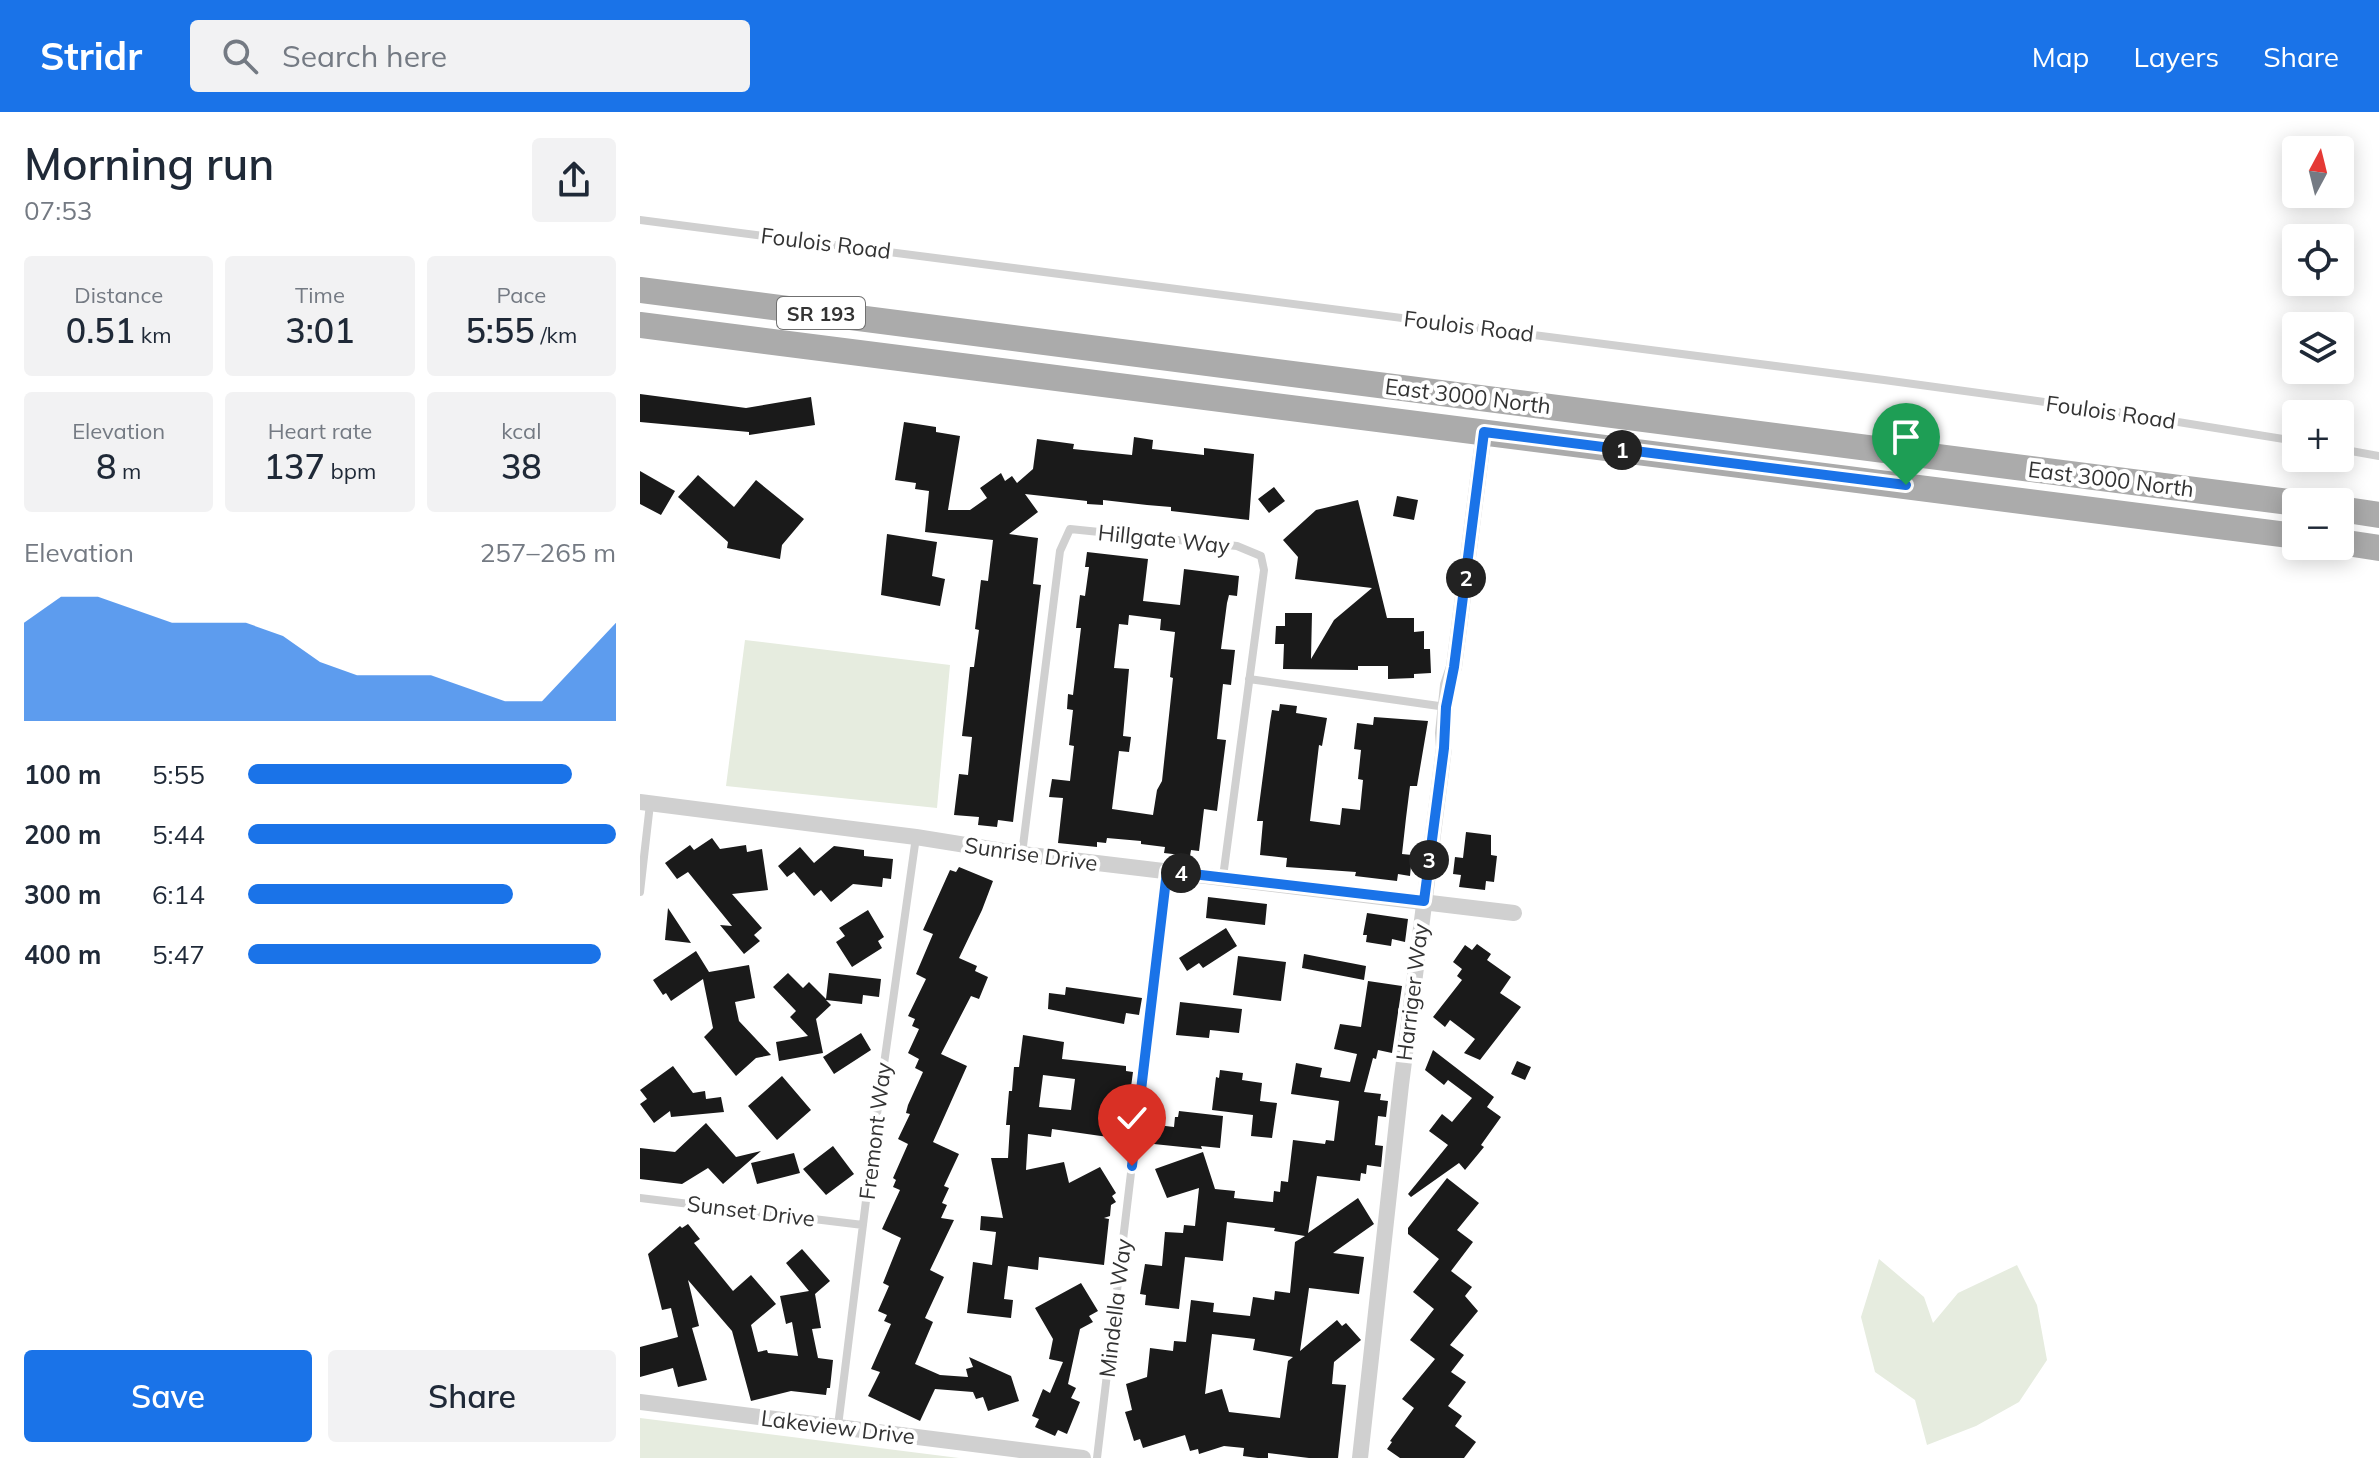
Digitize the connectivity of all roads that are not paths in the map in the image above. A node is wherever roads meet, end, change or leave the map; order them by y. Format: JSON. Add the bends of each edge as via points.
{"nodes":[{"id":1,"x":640,"y":220,"type":"edge"},
{"id":2,"x":641,"y":291,"type":"edge"},
{"id":3,"x":640,"y":325,"type":"edge"},
{"id":4,"x":1484,"y":432,"type":"junction"},
{"id":5,"x":2282,"y":439,"type":"edge"},
{"id":6,"x":2354,"y":452,"type":"edge"},
{"id":7,"x":2379,"y":456,"type":"edge"},
{"id":8,"x":2282,"y":501,"type":"edge"},
{"id":9,"x":2354,"y":511,"type":"edge"},
{"id":10,"x":2379,"y":515,"type":"edge"},
{"id":11,"x":2282,"y":534,"type":"edge"},
{"id":12,"x":2354,"y":544,"type":"edge"},
{"id":13,"x":2379,"y":548,"type":"edge"},
{"id":14,"x":1249,"y":679,"type":"junction"},
{"id":15,"x":1446,"y":707,"type":"junction"},
{"id":16,"x":645,"y":803,"type":"edge"},
{"id":17,"x":916,"y":837,"type":"junction"},
{"id":18,"x":1022,"y":854,"type":"junction"},
{"id":19,"x":1167,"y":871,"type":"junction"},
{"id":20,"x":1223,"y":877,"type":"junction"},
{"id":21,"x":640,"y":892,"type":"edge"},
{"id":22,"x":1424,"y":901,"type":"junction"},
{"id":23,"x":1514,"y":913,"type":"dead end"},
{"id":24,"x":640,"y":1198,"type":"edge"},
{"id":25,"x":863,"y":1225,"type":"junction"},
{"id":26,"x":640,"y":1402,"type":"edge"},
{"id":27,"x":838,"y":1426,"type":"junction"},
{"id":28,"x":1083,"y":1458,"type":"edge"},
{"id":29,"x":1097,"y":1458,"type":"edge"},
{"id":30,"x":1360,"y":1458,"type":"edge"}],
"edges":[{"from":1,"to":5,"type":"lane","name":"Foulois Road","via":[[1884,380]]},
{"from":2,"to":8,"type":"main road","name":"East 3000 North","number":"SR 193"},
{"from":3,"to":4,"type":"main road","name":"East 3000 North","number":"SR 193"},
{"from":4,"to":11,"type":"main road","name":"East 3000 North","number":"SR 193"},
{"from":4,"to":15,"type":"street","name":"Harriger Way"},
{"from":6,"to":7,"type":"lane"},
{"from":9,"to":10,"type":"main road"},
{"from":12,"to":13,"type":"main road"},
{"from":14,"to":15,"type":"lane"},
{"from":14,"to":18,"type":"lane","name":"Hillgate Way","via":[[1264,570],[1261,556],[1237,546],[1070,529],[1060,551]]},
{"from":14,"to":20,"type":"lane","name":"Hillgate Way"},
{"from":15,"to":22,"type":"street","name":"Harriger Way"},
{"from":16,"to":17,"type":"street","name":"Sunrise Drive"},
{"from":16,"to":21,"type":"lane"},
{"from":17,"to":18,"type":"street","name":"Sunrise Drive"},
{"from":17,"to":25,"type":"lane","name":"Fremont Way"},
{"from":18,"to":19,"type":"street","name":"Sunrise Drive"},
{"from":19,"to":20,"type":"street","name":"Sunrise Drive"},
{"from":19,"to":29,"type":"lane","name":"Mindella Way"},
{"from":20,"to":22,"type":"street","name":"Sunrise Drive"},
{"from":22,"to":23,"type":"street","name":"Sunrise Drive"},
{"from":22,"to":30,"type":"street","name":"Harriger Way"},
{"from":24,"to":25,"type":"lane","name":"Sunset Drive"},
{"from":25,"to":27,"type":"lane","name":"Fremont Way"},
{"from":26,"to":27,"type":"street","name":"Lakeview Drive"},
{"from":27,"to":28,"type":"street","name":"Lakeview Drive"}]}
